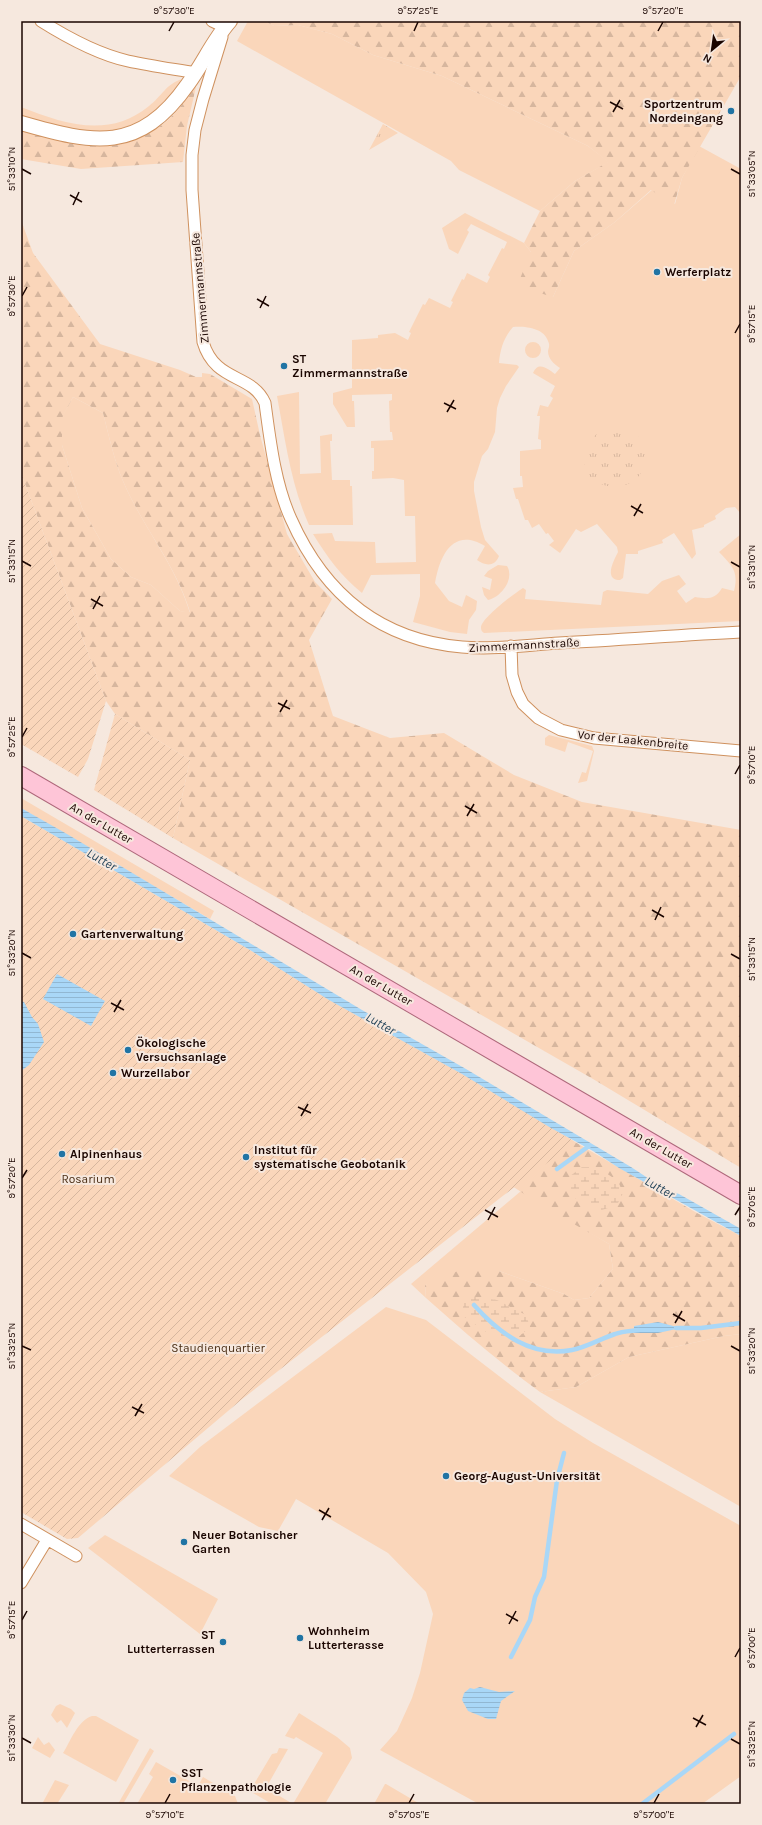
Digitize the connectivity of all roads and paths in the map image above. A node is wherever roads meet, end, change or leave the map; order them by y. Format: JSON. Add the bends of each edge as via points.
{"nodes":[{"id":1,"x":41,"y":21,"type":"edge"},
{"id":2,"x":212,"y":21,"type":"edge"},
{"id":3,"x":228,"y":23,"type":"edge"},
{"id":4,"x":196,"y":73,"type":"junction"},
{"id":5,"x":21,"y":123,"type":"edge"},
{"id":6,"x":741,"y":632,"type":"edge"},
{"id":7,"x":511,"y":646,"type":"junction"},
{"id":8,"x":741,"y":751,"type":"edge"},
{"id":9,"x":21,"y":776,"type":"edge"},
{"id":10,"x":741,"y":1195,"type":"edge"},
{"id":11,"x":21,"y":1524,"type":"edge"},
{"id":12,"x":47,"y":1540,"type":"junction"},
{"id":13,"x":76,"y":1556,"type":"dead end"},
{"id":14,"x":21,"y":1583,"type":"edge"}],
"edges":[{"from":1,"to":4,"type":"street","via":[[95,50],[127,61]]},
{"from":2,"to":3,"type":"street"},
{"from":3,"to":4,"type":"street"},
{"from":3,"to":7,"type":"street","name":"Zimmermannstraße","via":[[203,99],[192,155],[192,190],[203,342],[207,354],[220,369],[251,386],[262,396],[274,458],[290,517],[314,563],[342,595],[388,627],[428,641],[462,647]]},
{"from":4,"to":5,"type":"street","via":[[164,114],[144,127],[118,137],[101,139],[62,135]]},
{"from":6,"to":7,"type":"street","name":"Zimmermannstraße"},
{"from":7,"to":8,"type":"street","name":"Vor der Laakenbreite","via":[[512,675],[523,704],[538,718],[560,730],[594,738]]},
{"from":9,"to":10,"type":"main road","name":"An der Lutter"},
{"from":11,"to":12,"type":"street"},
{"from":12,"to":13,"type":"street"},
{"from":12,"to":14,"type":"street"}]}
